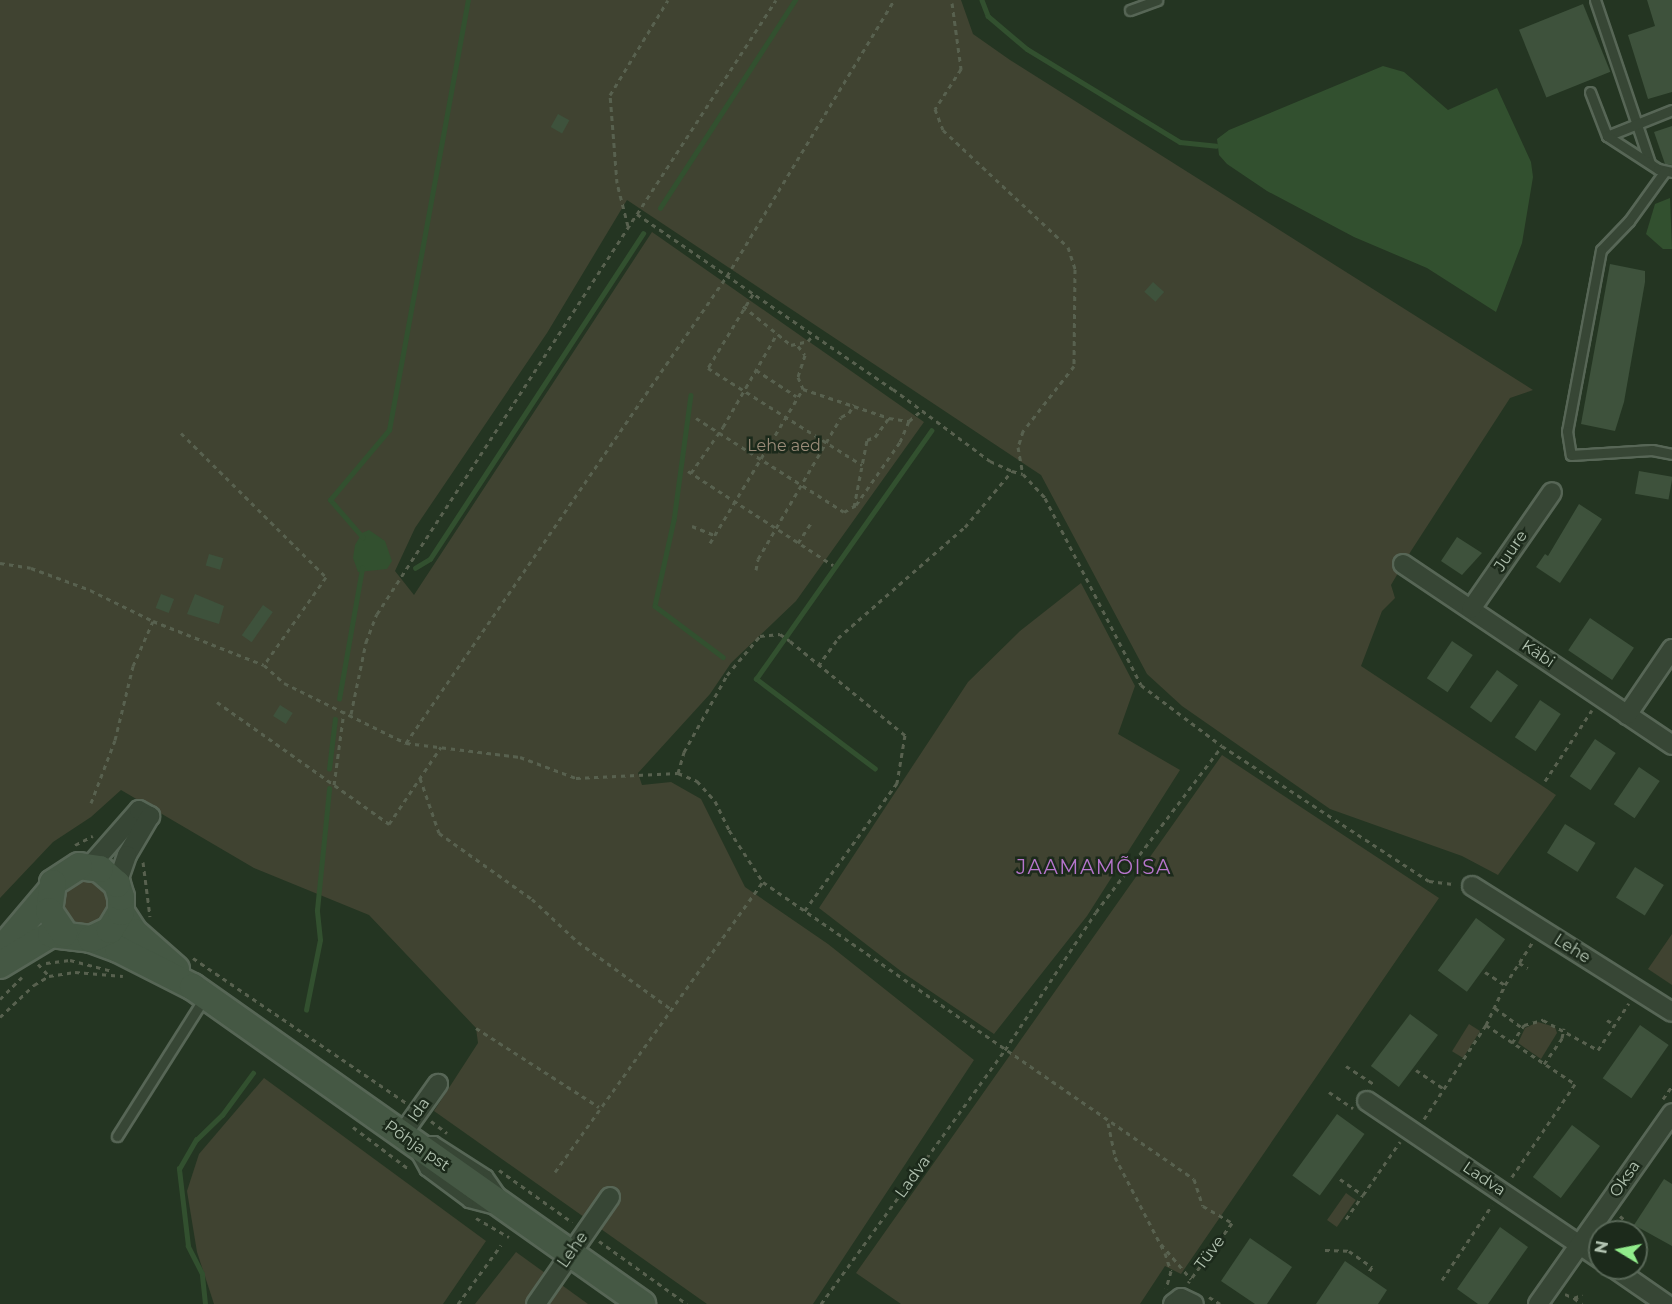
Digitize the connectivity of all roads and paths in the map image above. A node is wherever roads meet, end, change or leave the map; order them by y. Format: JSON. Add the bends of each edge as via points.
{"nodes":[{"id":1,"x":668,"y":0,"type":"edge"},
{"id":2,"x":776,"y":0,"type":"edge"},
{"id":3,"x":894,"y":0,"type":"edge"},
{"id":4,"x":1157,"y":0,"type":"edge"},
{"id":5,"x":1595,"y":0,"type":"edge"},
{"id":6,"x":952,"y":3,"type":"dead end"},
{"id":7,"x":1130,"y":10,"type":"dead end"},
{"id":8,"x":1590,"y":92,"type":"dead end"},
{"id":9,"x":1672,"y":110,"type":"edge"},
{"id":10,"x":1636,"y":122,"type":"junction"},
{"id":11,"x":1607,"y":136,"type":"junction"},
{"id":12,"x":1650,"y":163,"type":"junction"},
{"id":13,"x":1669,"y":171,"type":"edge"},
{"id":14,"x":637,"y":214,"type":"junction"},
{"id":15,"x":628,"y":226,"type":"junction"},
{"id":16,"x":727,"y":276,"type":"junction"},
{"id":17,"x":753,"y":294,"type":"junction"},
{"id":18,"x":743,"y":306,"type":"junction"},
{"id":19,"x":777,"y":334,"type":"junction"},
{"id":20,"x":813,"y":335,"type":"junction"},
{"id":21,"x":797,"y":345,"type":"junction"},
{"id":22,"x":756,"y":370,"type":"junction"},
{"id":23,"x":803,"y":388,"type":"junction"},
{"id":24,"x":744,"y":391,"type":"junction"},
{"id":25,"x":796,"y":396,"type":"junction"},
{"id":26,"x":854,"y":404,"type":"junction"},
{"id":27,"x":921,"y":411,"type":"junction"},
{"id":28,"x":696,"y":418,"type":"dead end"},
{"id":29,"x":785,"y":418,"type":"junction"},
{"id":30,"x":889,"y":418,"type":"junction"},
{"id":31,"x":909,"y":421,"type":"junction"},
{"id":32,"x":181,"y":433,"type":"dead end"},
{"id":33,"x":719,"y":433,"type":"junction"},
{"id":34,"x":827,"y":445,"type":"junction"},
{"id":35,"x":1672,"y":454,"type":"edge"},
{"id":36,"x":759,"y":459,"type":"junction"},
{"id":37,"x":862,"y":465,"type":"junction"},
{"id":38,"x":1012,"y":471,"type":"junction"},
{"id":39,"x":1023,"y":474,"type":"junction"},
{"id":40,"x":802,"y":487,"type":"junction"},
{"id":41,"x":1552,"y":492,"type":"dead end"},
{"id":42,"x":734,"y":502,"type":"junction"},
{"id":43,"x":854,"y":507,"type":"junction"},
{"id":44,"x":811,"y":523,"type":"dead end"},
{"id":45,"x":692,"y":526,"type":"dead end"},
{"id":46,"x":777,"y":529,"type":"junction"},
{"id":47,"x":714,"y":535,"type":"junction"},
{"id":48,"x":710,"y":543,"type":"dead end"},
{"id":49,"x":798,"y":543,"type":"junction"},
{"id":50,"x":0,"y":563,"type":"edge"},
{"id":51,"x":1403,"y":564,"type":"dead end"},
{"id":52,"x":833,"y":565,"type":"dead end"},
{"id":53,"x":756,"y":570,"type":"dead end"},
{"id":54,"x":1471,"y":609,"type":"junction"},
{"id":55,"x":153,"y":621,"type":"junction"},
{"id":56,"x":1672,"y":649,"type":"edge"},
{"id":57,"x":264,"y":665,"type":"junction"},
{"id":58,"x":818,"y":666,"type":"junction"},
{"id":59,"x":1601,"y":697,"type":"junction"},
{"id":60,"x":217,"y":702,"type":"dead end"},
{"id":61,"x":344,"y":711,"type":"junction"},
{"id":62,"x":351,"y":714,"type":"junction"},
{"id":63,"x":1627,"y":715,"type":"junction"},
{"id":64,"x":406,"y":742,"type":"junction"},
{"id":65,"x":1672,"y":745,"type":"edge"},
{"id":66,"x":1222,"y":746,"type":"junction"},
{"id":67,"x":441,"y":747,"type":"junction"},
{"id":68,"x":678,"y":773,"type":"junction"},
{"id":69,"x":420,"y":778,"type":"junction"},
{"id":70,"x":1545,"y":781,"type":"dead end"},
{"id":71,"x":334,"y":785,"type":"junction"},
{"id":72,"x":91,"y":803,"type":"dead end"},
{"id":73,"x":90,"y":866,"type":"junction"},
{"id":74,"x":763,"y":882,"type":"junction"},
{"id":75,"x":117,"y":884,"type":"junction"},
{"id":76,"x":1472,"y":886,"type":"joint"},
{"id":77,"x":49,"y":893,"type":"junction"},
{"id":78,"x":120,"y":912,"type":"junction"},
{"id":79,"x":803,"y":912,"type":"junction"},
{"id":80,"x":64,"y":933,"type":"junction"},
{"id":81,"x":91,"y":939,"type":"junction"},
{"id":82,"x":1534,"y":941,"type":"dead end"},
{"id":83,"x":0,"y":951,"type":"edge"},
{"id":84,"x":1519,"y":963,"type":"junction"},
{"id":85,"x":0,"y":965,"type":"edge"},
{"id":86,"x":1528,"y":968,"type":"dead end"},
{"id":87,"x":1485,"y":972,"type":"dead end"},
{"id":88,"x":1505,"y":985,"type":"junction"},
{"id":89,"x":200,"y":991,"type":"junction"},
{"id":90,"x":0,"y":999,"type":"edge"},
{"id":91,"x":1630,"y":1002,"type":"dead end"},
{"id":92,"x":1494,"y":1008,"type":"junction"},
{"id":93,"x":671,"y":1009,"type":"junction"},
{"id":94,"x":1672,"y":1012,"type":"edge"},
{"id":95,"x":0,"y":1017,"type":"edge"},
{"id":96,"x":1607,"y":1020,"type":"dead end"},
{"id":97,"x":1486,"y":1025,"type":"junction"},
{"id":98,"x":1615,"y":1025,"type":"junction"},
{"id":99,"x":476,"y":1028,"type":"dead end"},
{"id":100,"x":1523,"y":1028,"type":"junction"},
{"id":101,"x":1564,"y":1028,"type":"junction"},
{"id":102,"x":1512,"y":1043,"type":"junction"},
{"id":103,"x":1005,"y":1050,"type":"junction"},
{"id":104,"x":1544,"y":1064,"type":"junction"},
{"id":105,"x":1416,"y":1070,"type":"dead end"},
{"id":106,"x":438,"y":1084,"type":"dead end"},
{"id":107,"x":1443,"y":1092,"type":"junction"},
{"id":108,"x":1367,"y":1101,"type":"dead end"},
{"id":109,"x":598,"y":1107,"type":"junction"},
{"id":110,"x":1551,"y":1110,"type":"dead end"},
{"id":111,"x":1556,"y":1113,"type":"junction"},
{"id":112,"x":1672,"y":1113,"type":"edge"},
{"id":113,"x":1424,"y":1119,"type":"dead end"},
{"id":114,"x":1108,"y":1123,"type":"junction"},
{"id":115,"x":117,"y":1136,"type":"dead end"},
{"id":116,"x":405,"y":1138,"type":"junction"},
{"id":117,"x":1401,"y":1141,"type":"dead end"},
{"id":118,"x":555,"y":1172,"type":"dead end"},
{"id":119,"x":1511,"y":1178,"type":"dead end"},
{"id":120,"x":1340,"y":1179,"type":"dead end"},
{"id":121,"x":1363,"y":1195,"type":"junction"},
{"id":122,"x":610,"y":1197,"type":"dead end"},
{"id":123,"x":1493,"y":1203,"type":"dead end"},
{"id":124,"x":1618,"y":1215,"type":"dead end"},
{"id":125,"x":1346,"y":1219,"type":"dead end"},
{"id":126,"x":1624,"y":1220,"type":"edge"},
{"id":127,"x":1160,"y":1243,"type":"junction"},
{"id":128,"x":1579,"y":1244,"type":"junction"},
{"id":129,"x":501,"y":1245,"type":"dead end"},
{"id":130,"x":1325,"y":1250,"type":"dead end"},
{"id":131,"x":1588,"y":1250,"type":"edge"},
{"id":132,"x":571,"y":1254,"type":"junction"},
{"id":133,"x":1368,"y":1274,"type":"dead end"},
{"id":134,"x":1191,"y":1278,"type":"junction"},
{"id":135,"x":1442,"y":1280,"type":"dead end"},
{"id":136,"x":1631,"y":1280,"type":"edge"},
{"id":137,"x":1564,"y":1293,"type":"dead end"},
{"id":138,"x":1180,"y":1295,"type":"edge"},
{"id":139,"x":1582,"y":1296,"type":"dead end"},
{"id":140,"x":1574,"y":1298,"type":"junction"},
{"id":141,"x":458,"y":1304,"type":"edge"},
{"id":142,"x":536,"y":1304,"type":"edge"},
{"id":143,"x":642,"y":1304,"type":"edge"},
{"id":144,"x":821,"y":1304,"type":"edge"},
{"id":145,"x":1538,"y":1304,"type":"edge"},
{"id":146,"x":1582,"y":1304,"type":"edge"},
{"id":147,"x":1666,"y":1304,"type":"edge"}],
"edges":[{"from":1,"to":15,"type":"path","via":[[610,95],[617,183]]},
{"from":2,"to":14,"type":"path"},
{"from":3,"to":16,"type":"path"},
{"from":4,"to":7,"type":"lane"},
{"from":5,"to":10,"type":"lane"},
{"from":6,"to":39,"type":"path","via":[[961,69],[935,109],[943,130],[1068,247],[1075,269],[1074,366],[1023,431],[1018,447]]},
{"from":8,"to":11,"type":"lane"},
{"from":9,"to":10,"type":"lane"},
{"from":10,"to":11,"type":"lane"},
{"from":10,"to":12,"type":"lane"},
{"from":11,"to":12,"type":"lane"},
{"from":12,"to":13,"type":"lane"},
{"from":13,"to":35,"type":"lane","via":[[1600,250],[1567,430],[1571,455],[1652,450]]},
{"from":14,"to":15,"type":"path"},
{"from":14,"to":16,"type":"path"},
{"from":15,"to":62,"type":"path","via":[[377,614],[366,642]]},
{"from":16,"to":17,"type":"path"},
{"from":16,"to":64,"type":"path"},
{"from":17,"to":18,"type":"path"},
{"from":17,"to":20,"type":"path"},
{"from":18,"to":19,"type":"path"},
{"from":18,"to":24,"type":"path","via":[[708,368]]},
{"from":19,"to":21,"type":"path"},
{"from":19,"to":22,"type":"path"},
{"from":20,"to":21,"type":"path"},
{"from":20,"to":27,"type":"path"},
{"from":21,"to":23,"type":"path","via":[[805,355],[798,377]]},
{"from":22,"to":24,"type":"path"},
{"from":22,"to":25,"type":"path"},
{"from":23,"to":25,"type":"path"},
{"from":23,"to":26,"type":"path"},
{"from":24,"to":29,"type":"path"},
{"from":24,"to":33,"type":"path"},
{"from":25,"to":29,"type":"path"},
{"from":26,"to":30,"type":"path"},
{"from":26,"to":34,"type":"path","via":[[841,417]]},
{"from":27,"to":31,"type":"path"},
{"from":27,"to":38,"type":"path","via":[[990,461]]},
{"from":28,"to":33,"type":"path"},
{"from":29,"to":34,"type":"path"},
{"from":29,"to":36,"type":"path"},
{"from":30,"to":31,"type":"path"},
{"from":30,"to":37,"type":"path","via":[[875,437],[867,440]]},
{"from":31,"to":43,"type":"path","via":[[900,442]]},
{"from":32,"to":57,"type":"path","via":[[326,577]]},
{"from":33,"to":36,"type":"path"},
{"from":33,"to":42,"type":"path","via":[[690,472]]},
{"from":34,"to":37,"type":"path"},
{"from":34,"to":40,"type":"path"},
{"from":36,"to":40,"type":"path"},
{"from":36,"to":42,"type":"path"},
{"from":37,"to":43,"type":"path"},
{"from":38,"to":39,"type":"path"},
{"from":38,"to":58,"type":"path","via":[[965,527],[838,638]]},
{"from":39,"to":66,"type":"path","via":[[1045,498],[1142,685]]},
{"from":40,"to":43,"type":"path","via":[[844,512]]},
{"from":40,"to":46,"type":"path"},
{"from":41,"to":54,"type":"street","name":"Juure"},
{"from":42,"to":46,"type":"path"},
{"from":42,"to":47,"type":"path"},
{"from":44,"to":49,"type":"path"},
{"from":45,"to":47,"type":"path"},
{"from":46,"to":49,"type":"path"},
{"from":46,"to":53,"type":"path","via":[[758,559]]},
{"from":47,"to":48,"type":"path"},
{"from":49,"to":52,"type":"path"},
{"from":50,"to":55,"type":"path","via":[[31,568],[90,590]]},
{"from":51,"to":54,"type":"street","name":"Käbi"},
{"from":54,"to":59,"type":"street","name":"Käbi"},
{"from":55,"to":57,"type":"path"},
{"from":55,"to":72,"type":"path","via":[[133,666],[115,740]]},
{"from":56,"to":63,"type":"street"},
{"from":57,"to":61,"type":"path","via":[[284,683]]},
{"from":58,"to":68,"type":"path","via":[[780,634],[760,636],[727,675],[684,752]]},
{"from":58,"to":79,"type":"path","via":[[905,735],[897,783]]},
{"from":59,"to":63,"type":"street","name":"Käbi"},
{"from":59,"to":70,"type":"path"},
{"from":60,"to":71,"type":"path"},
{"from":61,"to":62,"type":"path"},
{"from":61,"to":71,"type":"path"},
{"from":62,"to":64,"type":"path"},
{"from":63,"to":65,"type":"street","name":"Käbi"},
{"from":64,"to":67,"type":"path"},
{"from":66,"to":76,"type":"path","via":[[1429,881]]},
{"from":66,"to":103,"type":"path","name":"Ladva","via":[[1096,912]]},
{"from":67,"to":68,"type":"path","via":[[520,757],[576,778]]},
{"from":67,"to":69,"type":"path"},
{"from":68,"to":74,"type":"path","via":[[697,781],[715,801]]},
{"from":69,"to":71,"type":"path","via":[[389,824]]},
{"from":69,"to":93,"type":"path","via":[[439,833],[532,899],[578,942]]},
{"from":73,"to":75,"type":"street","via":[[100,869]]},
{"from":73,"to":75,"type":"street","via":[[139,810],[150,816],[127,855]]},
{"from":73,"to":77,"type":"street","via":[[69,869],[53,883]]},
{"from":74,"to":79,"type":"path"},
{"from":74,"to":93,"type":"path"},
{"from":75,"to":78,"type":"street","via":[[122,897]]},
{"from":76,"to":94,"type":"street","name":"Lehe"},
{"from":77,"to":80,"type":"street","via":[[49,911]]},
{"from":77,"to":83,"type":"street"},
{"from":78,"to":81,"type":"street","via":[[110,930]]},
{"from":78,"to":89,"type":"street","name":"Põhja pst","via":[[134,932]]},
{"from":79,"to":103,"type":"path"},
{"from":80,"to":81,"type":"street"},
{"from":80,"to":85,"type":"street","via":[[40,939]]},
{"from":81,"to":89,"type":"street","name":"Põhja pst"},
{"from":82,"to":84,"type":"path"},
{"from":84,"to":86,"type":"path"},
{"from":84,"to":88,"type":"path"},
{"from":87,"to":88,"type":"path"},
{"from":88,"to":92,"type":"path"},
{"from":89,"to":115,"type":"lane"},
{"from":89,"to":116,"type":"street","name":"Põhja pst"},
{"from":90,"to":95,"type":"path","via":[[23,976],[52,960],[70,960],[128,976],[75,972],[49,976]]},
{"from":91,"to":98,"type":"path"},
{"from":92,"to":97,"type":"path"},
{"from":92,"to":100,"type":"path"},
{"from":93,"to":109,"type":"path"},
{"from":96,"to":98,"type":"path"},
{"from":97,"to":102,"type":"path"},
{"from":97,"to":107,"type":"path"},
{"from":98,"to":101,"type":"path","via":[[1598,1050]]},
{"from":99,"to":109,"type":"path"},
{"from":100,"to":101,"type":"path","via":[[1543,1020]]},
{"from":100,"to":102,"type":"path"},
{"from":101,"to":104,"type":"path","via":[[1562,1038]]},
{"from":102,"to":104,"type":"path"},
{"from":103,"to":114,"type":"path"},
{"from":103,"to":144,"type":"path","name":"Ladva"},
{"from":104,"to":111,"type":"path","via":[[1575,1084]]},
{"from":105,"to":107,"type":"path"},
{"from":106,"to":116,"type":"street","name":"Ida"},
{"from":107,"to":113,"type":"path"},
{"from":108,"to":128,"type":"street","name":"Ladva"},
{"from":109,"to":118,"type":"path"},
{"from":110,"to":111,"type":"path"},
{"from":111,"to":119,"type":"path"},
{"from":112,"to":128,"type":"street","name":"Oksa"},
{"from":114,"to":127,"type":"path","via":[[1115,1157]]},
{"from":114,"to":134,"type":"path","name":"Tüve","via":[[1194,1179],[1203,1206],[1232,1223]]},
{"from":116,"to":132,"type":"street","name":"Põhja pst"},
{"from":117,"to":121,"type":"path"},
{"from":120,"to":121,"type":"path"},
{"from":121,"to":125,"type":"path"},
{"from":122,"to":132,"type":"street","name":"Lehe"},
{"from":123,"to":135,"type":"path"},
{"from":124,"to":126,"type":"path"},
{"from":127,"to":134,"type":"path"},
{"from":127,"to":138,"type":"path"},
{"from":128,"to":131,"type":"street","name":"Ladva"},
{"from":128,"to":145,"type":"street","name":"Oksa"},
{"from":129,"to":141,"type":"path"},
{"from":130,"to":133,"type":"path","via":[[1349,1251],[1372,1267]]},
{"from":132,"to":142,"type":"street","name":"Lehe"},
{"from":132,"to":143,"type":"street","name":"Põhja pst"},
{"from":134,"to":138,"type":"path","name":"Tüve"},
{"from":136,"to":147,"type":"street"},
{"from":137,"to":140,"type":"path"},
{"from":139,"to":140,"type":"path"},
{"from":140,"to":146,"type":"path"}]}
